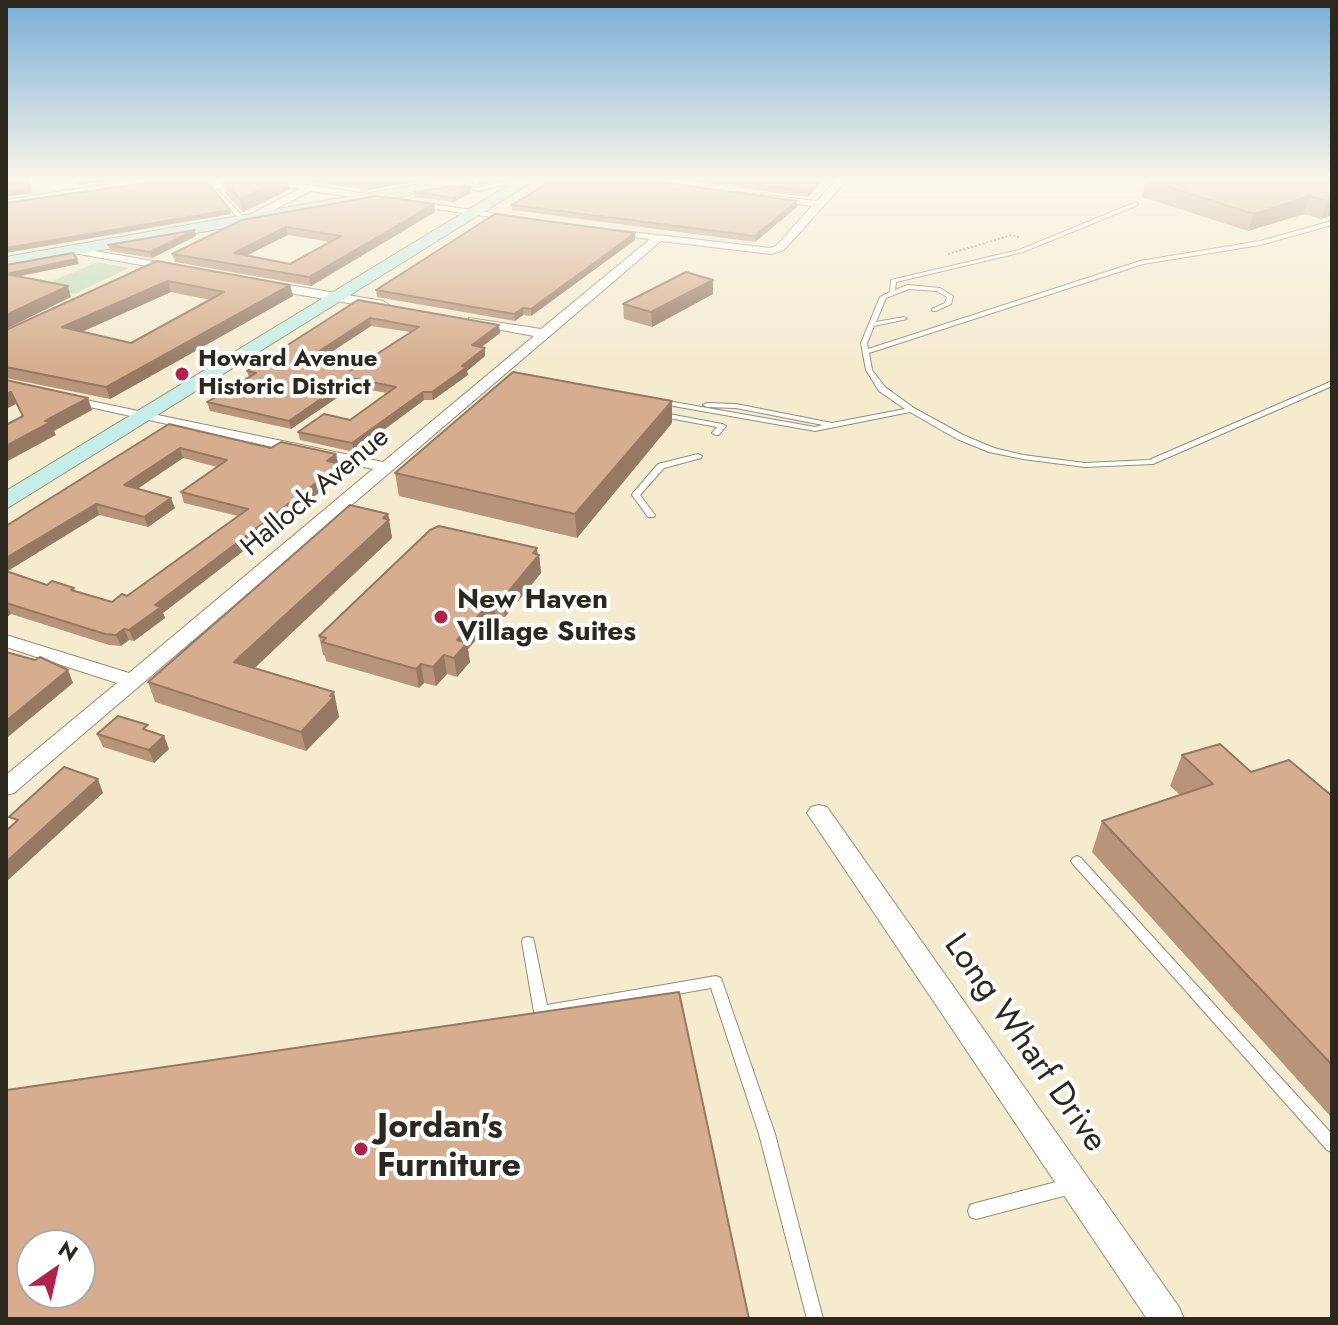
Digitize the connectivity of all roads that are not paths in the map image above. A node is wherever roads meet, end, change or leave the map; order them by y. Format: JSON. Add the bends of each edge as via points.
{"nodes":[{"id":1,"x":118,"y":242,"type":"edge"},
{"id":2,"x":428,"y":242,"type":"edge"},
{"id":3,"x":653,"y":242,"type":"edge"},
{"id":4,"x":691,"y":242,"type":"edge"},
{"id":5,"x":785,"y":242,"type":"edge"},
{"id":6,"x":1043,"y":242,"type":"edge"},
{"id":7,"x":1264,"y":242,"type":"edge"},
{"id":8,"x":72,"y":250,"type":"junction"},
{"id":9,"x":174,"y":256,"type":"edge"},
{"id":10,"x":6,"y":262,"type":"edge"},
{"id":11,"x":155,"y":265,"type":"junction"},
{"id":12,"x":195,"y":272,"type":"edge"},
{"id":13,"x":132,"y":276,"type":"edge"},
{"id":14,"x":253,"y":282,"type":"edge"},
{"id":15,"x":892,"y":291,"type":"junction"},
{"id":16,"x":338,"y":297,"type":"junction"},
{"id":17,"x":405,"y":309,"type":"edge"},
{"id":18,"x":934,"y":310,"type":"dead end"},
{"id":19,"x":904,"y":319,"type":"dead end"},
{"id":20,"x":466,"y":320,"type":"edge"},
{"id":21,"x":871,"y":325,"type":"junction"},
{"id":22,"x":545,"y":334,"type":"junction"},
{"id":23,"x":866,"y":352,"type":"junction"},
{"id":24,"x":1332,"y":383,"type":"edge"},
{"id":25,"x":50,"y":394,"type":"edge"},
{"id":26,"x":647,"y":399,"type":"edge"},
{"id":27,"x":911,"y":410,"type":"junction"},
{"id":28,"x":649,"y":412,"type":"edge"},
{"id":29,"x":147,"y":415,"type":"junction"},
{"id":30,"x":716,"y":433,"type":"dead end"},
{"id":31,"x":698,"y":456,"type":"dead end"},
{"id":32,"x":386,"y":467,"type":"junction"},
{"id":33,"x":6,"y":502,"type":"edge"},
{"id":34,"x":651,"y":515,"type":"dead end"},
{"id":35,"x":6,"y":641,"type":"edge"},
{"id":36,"x":133,"y":681,"type":"junction"},
{"id":37,"x":6,"y":787,"type":"edge"},
{"id":38,"x":819,"y":813,"type":"dead end"},
{"id":39,"x":1077,"y":861,"type":"dead end"},
{"id":40,"x":528,"y":942,"type":"dead end"},
{"id":41,"x":1332,"y":1145,"type":"edge"},
{"id":42,"x":1077,"y":1184,"type":"junction"},
{"id":43,"x":976,"y":1211,"type":"dead end"},
{"id":44,"x":815,"y":1319,"type":"edge"},
{"id":45,"x":1167,"y":1319,"type":"edge"}],
"edges":[{"from":1,"to":8,"type":"main road"},
{"from":2,"to":16,"type":"main road"},
{"from":3,"to":22,"type":"street","name":"Hallock Avenue"},
{"from":4,"to":5,"type":"street","via":[[771,251]]},
{"from":6,"to":15,"type":"lane","via":[[899,279],[893,281]]},
{"from":7,"to":23,"type":"lane","via":[[1142,262]]},
{"from":8,"to":10,"type":"main road"},
{"from":8,"to":11,"type":"street"},
{"from":9,"to":11,"type":"street"},
{"from":11,"to":12,"type":"street"},
{"from":11,"to":13,"type":"street"},
{"from":14,"to":16,"type":"street"},
{"from":15,"to":18,"type":"lane","via":[[927,287],[950,296],[948,304]]},
{"from":15,"to":21,"type":"lane","via":[[879,303]]},
{"from":16,"to":17,"type":"street"},
{"from":16,"to":29,"type":"main road"},
{"from":19,"to":21,"type":"lane"},
{"from":20,"to":22,"type":"street"},
{"from":21,"to":23,"type":"lane"},
{"from":22,"to":32,"type":"street","name":"Hallock Avenue","via":[[508,372]]},
{"from":23,"to":27,"type":"lane","via":[[869,370],[882,389]]},
{"from":24,"to":27,"type":"lane","via":[[1171,455],[1118,466],[992,450]]},
{"from":25,"to":29,"type":"street"},
{"from":26,"to":27,"type":"lane","via":[[815,429]]},
{"from":28,"to":30,"type":"lane","via":[[722,426]]},
{"from":29,"to":32,"type":"street"},
{"from":29,"to":33,"type":"main road"},
{"from":31,"to":34,"type":"lane","via":[[661,466],[636,495]]},
{"from":32,"to":36,"type":"street","name":"Hallock Avenue"},
{"from":35,"to":36,"type":"street"},
{"from":36,"to":37,"type":"street","name":"Hallock Avenue"},
{"from":38,"to":42,"type":"street","name":"Long Wharf Drive"},
{"from":39,"to":41,"type":"lane"},
{"from":40,"to":44,"type":"lane","via":[[541,1012],[716,982],[771,1149]]},
{"from":42,"to":43,"type":"lane"},
{"from":42,"to":45,"type":"street","name":"Long Wharf Drive"}]}
